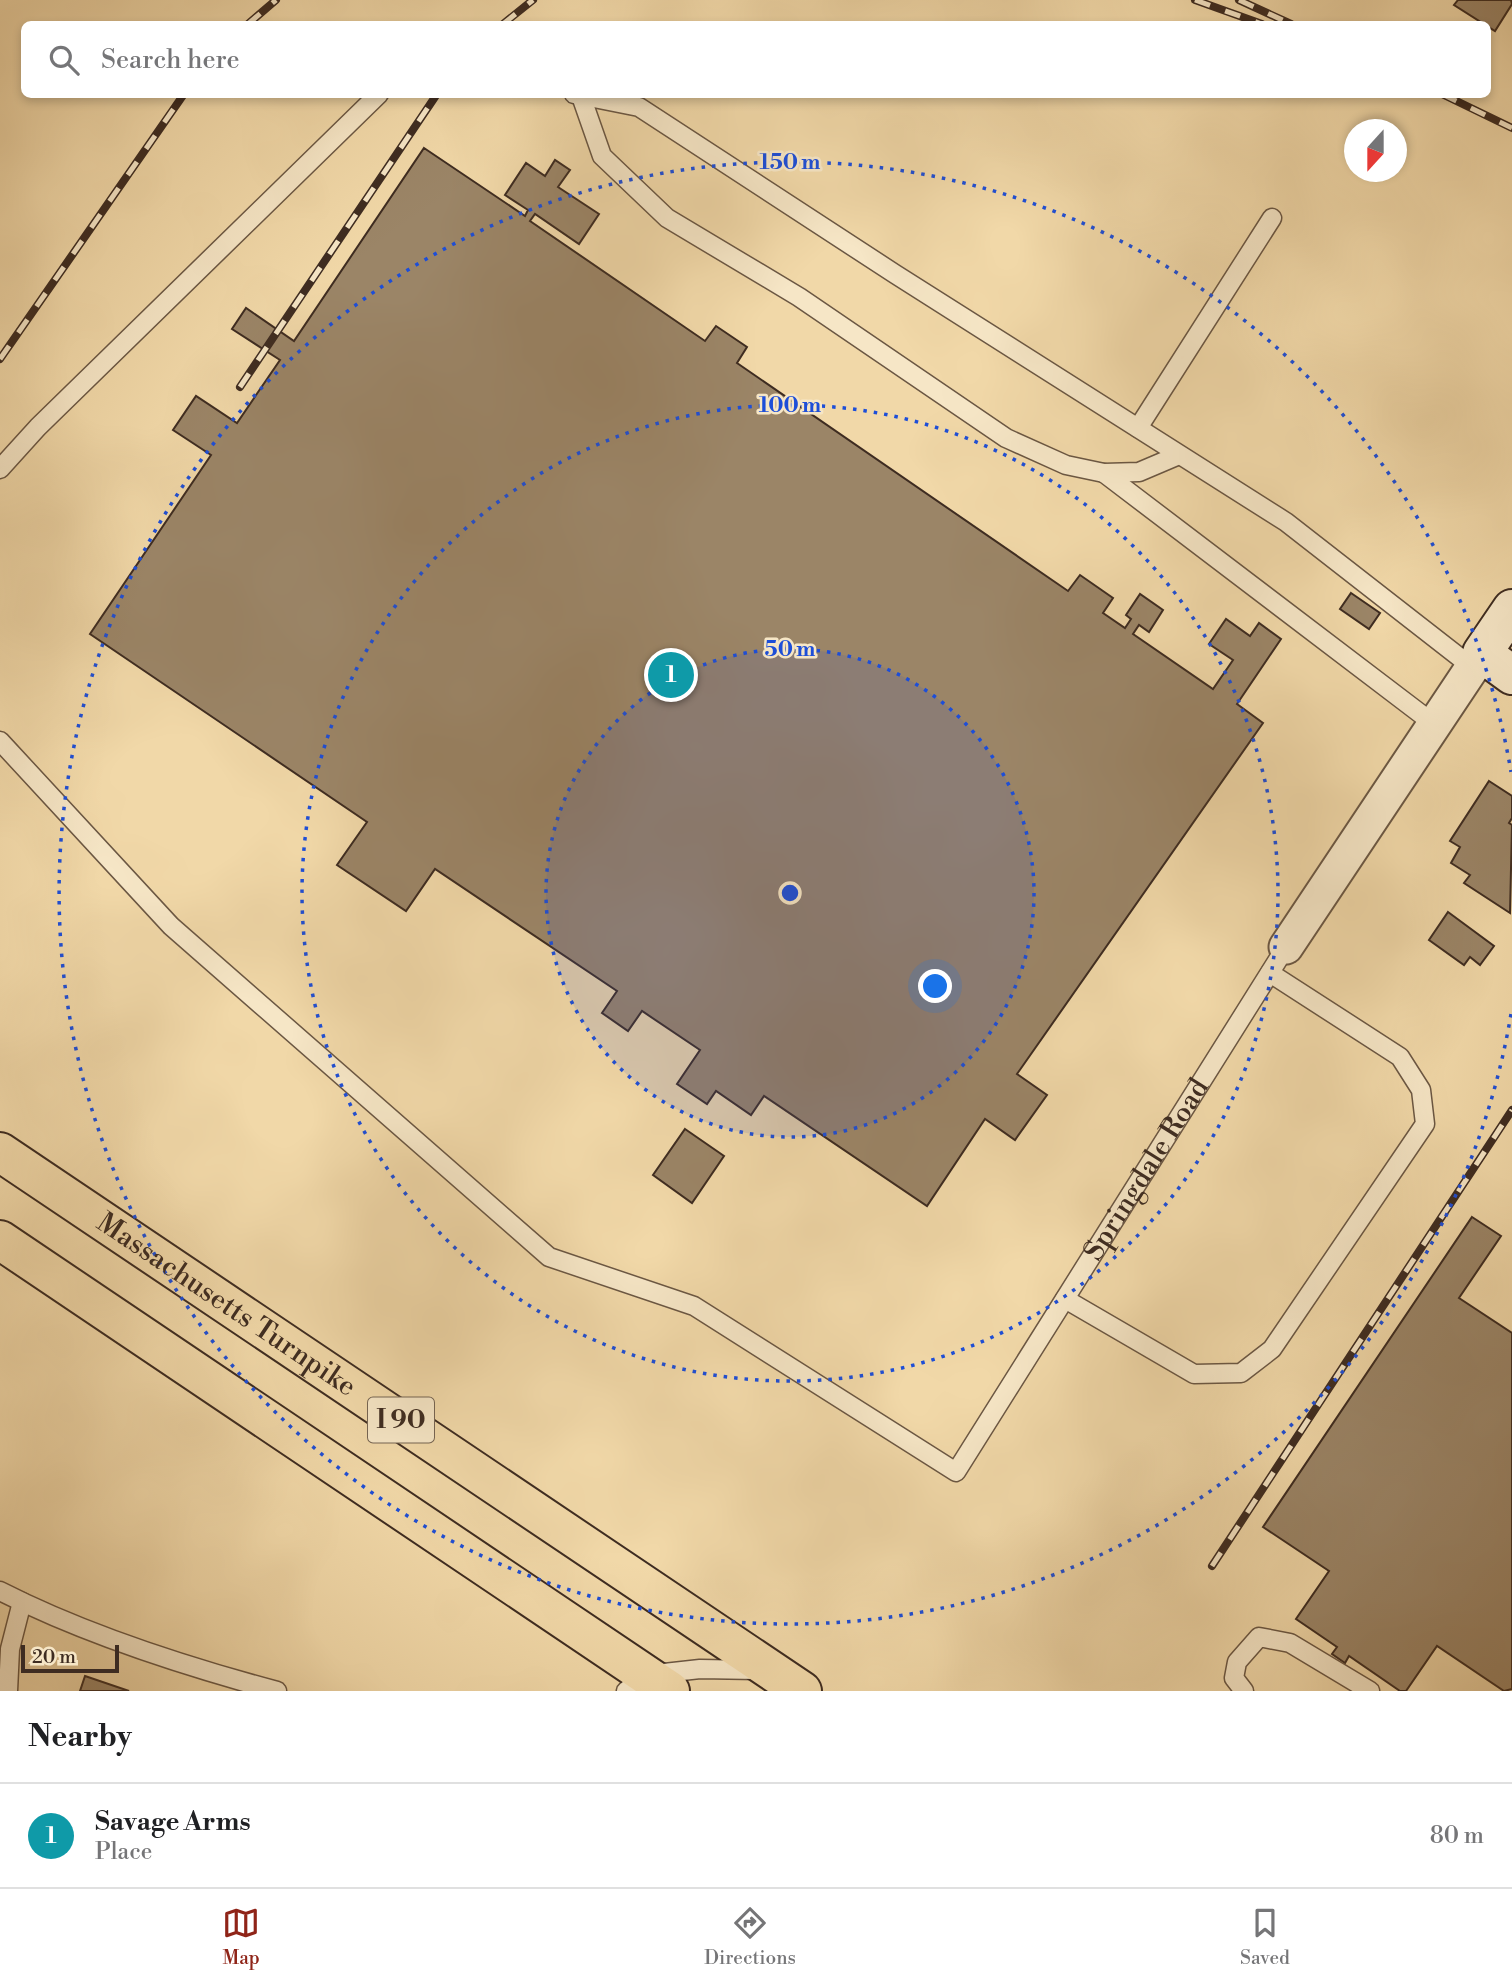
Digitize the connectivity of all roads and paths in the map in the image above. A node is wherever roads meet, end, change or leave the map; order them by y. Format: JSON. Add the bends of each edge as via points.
{"nodes":[{"id":1,"x":375,"y":98,"type":"edge"},
{"id":2,"x":579,"y":98,"type":"edge"},
{"id":3,"x":593,"y":98,"type":"edge"},
{"id":4,"x":1272,"y":218,"type":"dead end"},
{"id":5,"x":1138,"y":428,"type":"junction"},
{"id":6,"x":1180,"y":455,"type":"junction"},
{"id":7,"x":0,"y":469,"type":"edge"},
{"id":8,"x":1104,"y":473,"type":"junction"},
{"id":9,"x":1512,"y":609,"type":"edge"},
{"id":10,"x":1477,"y":660,"type":"junction"},
{"id":11,"x":1512,"y":675,"type":"edge"},
{"id":12,"x":1434,"y":724,"type":"junction"},
{"id":13,"x":0,"y":741,"type":"edge"},
{"id":14,"x":1278,"y":960,"type":"junction"},
{"id":15,"x":0,"y":1152,"type":"edge"},
{"id":16,"x":0,"y":1240,"type":"edge"},
{"id":17,"x":1065,"y":1299,"type":"junction"},
{"id":18,"x":0,"y":1591,"type":"edge"},
{"id":19,"x":22,"y":1602,"type":"junction"},
{"id":20,"x":5,"y":1651,"type":"edge"},
{"id":21,"x":786,"y":1681,"type":"edge"},
{"id":22,"x":647,"y":1686,"type":"edge"},
{"id":23,"x":267,"y":1690,"type":"edge"},
{"id":24,"x":8,"y":1691,"type":"edge"},
{"id":25,"x":1244,"y":1691,"type":"edge"},
{"id":26,"x":1370,"y":1691,"type":"edge"}],
"edges":[{"from":1,"to":7,"type":"lane","via":[[47,417]]},
{"from":2,"to":8,"type":"lane","via":[[602,156],[667,218],[799,297],[1006,438],[1066,465]]},
{"from":3,"to":5,"type":"lane","via":[[639,107]]},
{"from":4,"to":5,"type":"lane"},
{"from":5,"to":6,"type":"lane"},
{"from":6,"to":8,"type":"lane","via":[[1139,472]]},
{"from":6,"to":10,"type":"lane","via":[[1286,522]]},
{"from":8,"to":12,"type":"lane"},
{"from":9,"to":10,"type":"street","name":"Springdale Road"},
{"from":10,"to":11,"type":"street"},
{"from":10,"to":12,"type":"street","name":"Springdale Road"},
{"from":12,"to":14,"type":"street","name":"Springdale Road"},
{"from":13,"to":17,"type":"lane","name":"Springdale Road","via":[[171,926],[549,1257],[694,1306],[956,1472]]},
{"from":14,"to":17,"type":"lane","name":"Springdale Road"},
{"from":14,"to":17,"type":"lane","via":[[1400,1057],[1421,1090],[1425,1124],[1272,1349],[1241,1373],[1194,1374]]},
{"from":15,"to":21,"type":"highway","name":"Massachusetts Turnpike","number":"I 90"},
{"from":16,"to":22,"type":"highway","number":"I 90"},
{"from":18,"to":19,"type":"lane"},
{"from":19,"to":20,"type":"lane"},
{"from":19,"to":23,"type":"lane"},
{"from":20,"to":24,"type":"lane"},
{"from":21,"to":22,"type":"lane","via":[[700,1669]]},
{"from":25,"to":26,"type":"lane","via":[[1234,1678],[1237,1662],[1259,1637],[1290,1643]]}]}
